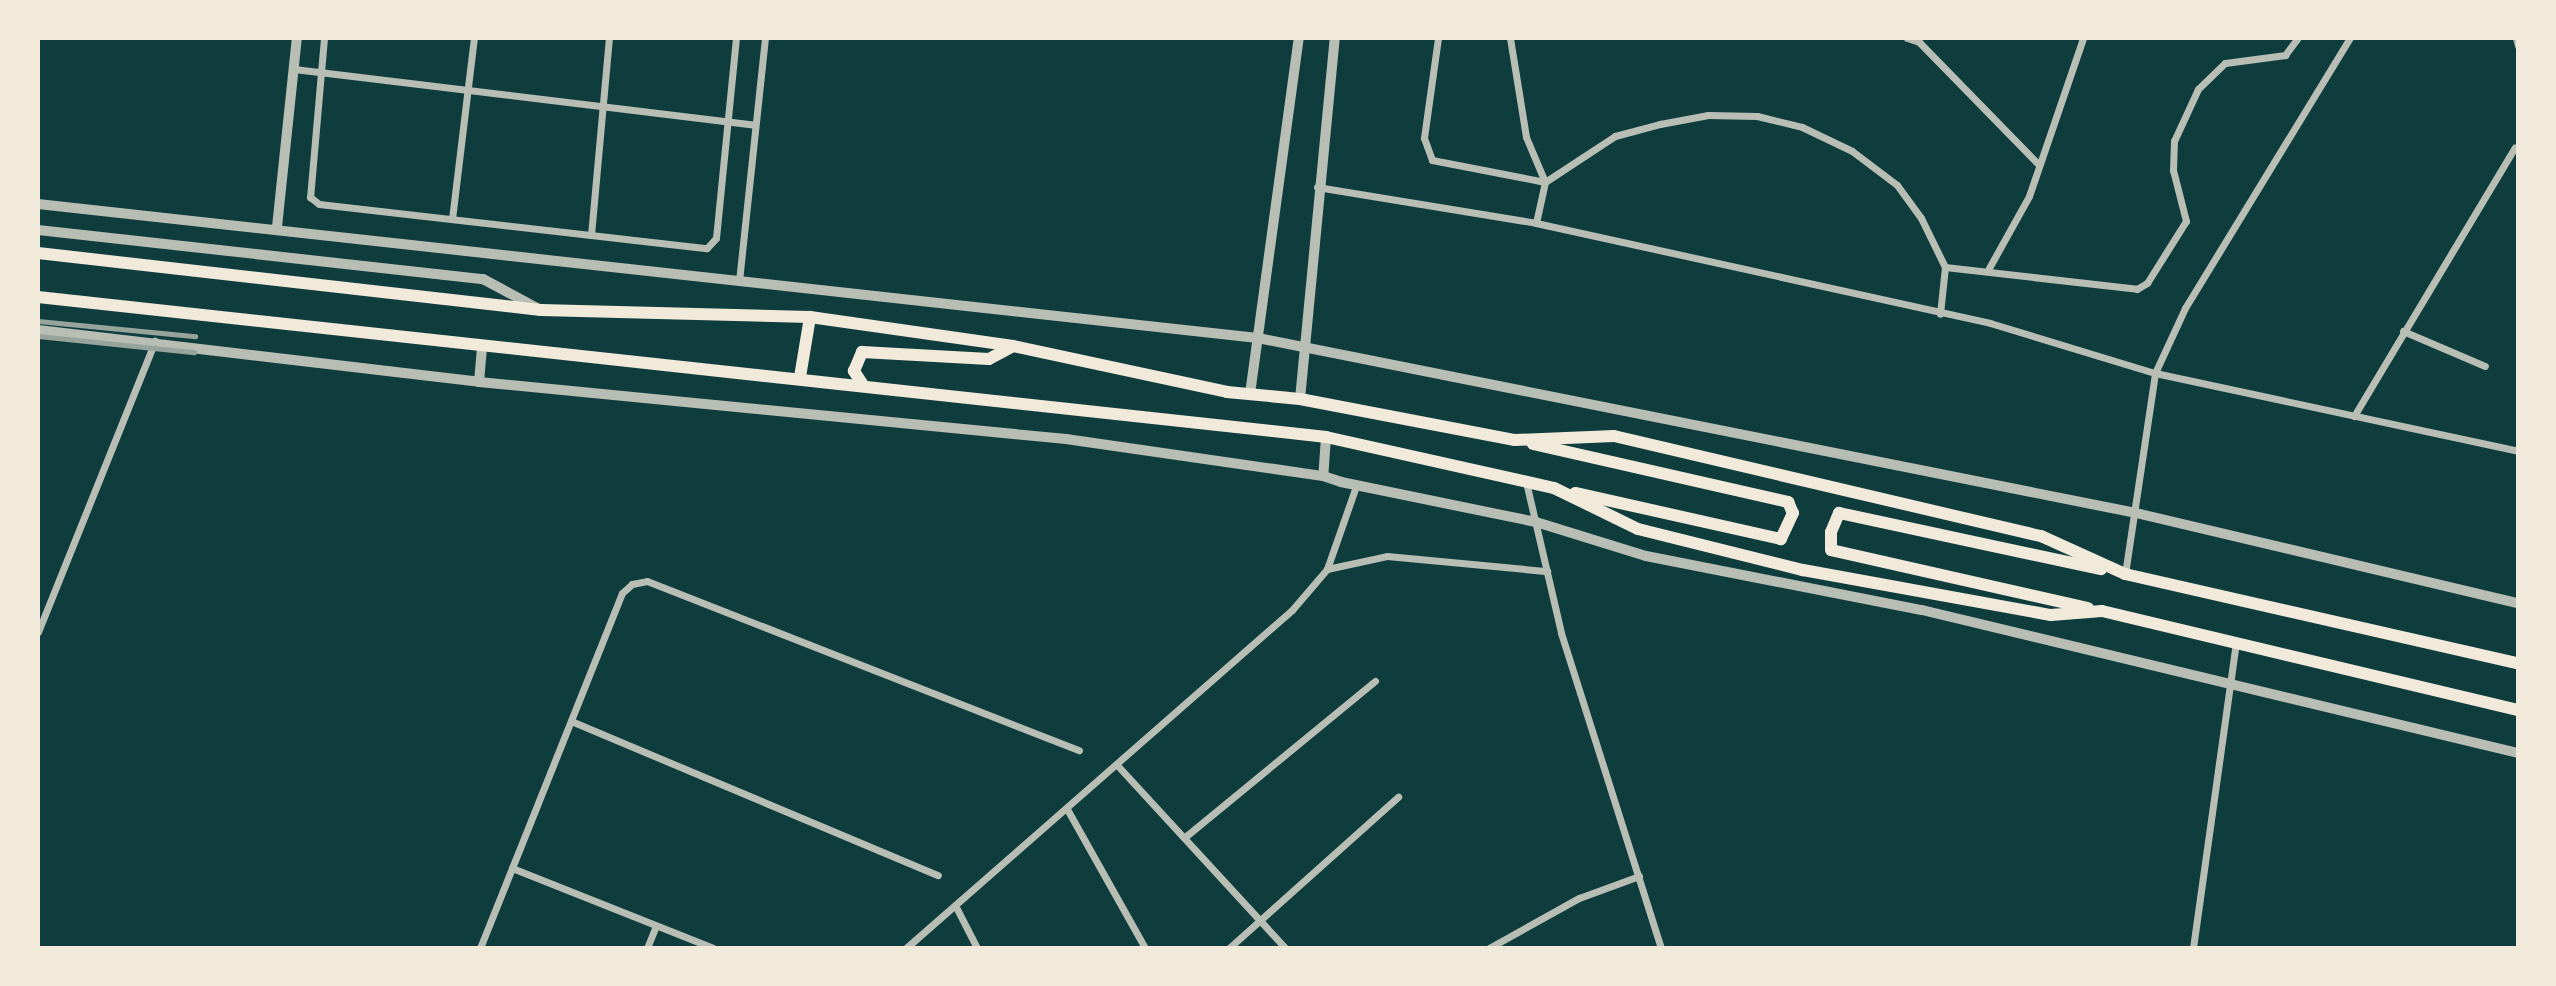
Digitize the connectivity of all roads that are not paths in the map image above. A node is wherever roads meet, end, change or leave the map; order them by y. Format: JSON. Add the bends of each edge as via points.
{"nodes":[{"id":1,"x":297,"y":38,"type":"edge"},
{"id":2,"x":324,"y":38,"type":"edge"},
{"id":3,"x":474,"y":38,"type":"edge"},
{"id":4,"x":609,"y":38,"type":"edge"},
{"id":5,"x":736,"y":38,"type":"edge"},
{"id":6,"x":765,"y":38,"type":"edge"},
{"id":7,"x":1298,"y":38,"type":"edge"},
{"id":8,"x":1335,"y":38,"type":"edge"},
{"id":9,"x":1438,"y":38,"type":"edge"},
{"id":10,"x":1510,"y":38,"type":"edge"},
{"id":11,"x":1907,"y":38,"type":"edge"},
{"id":12,"x":2083,"y":38,"type":"edge"},
{"id":13,"x":2298,"y":38,"type":"edge"},
{"id":14,"x":2350,"y":38,"type":"edge"},
{"id":15,"x":2516,"y":38,"type":"edge"},
{"id":16,"x":2518,"y":46,"type":"edge"},
{"id":17,"x":293,"y":69,"type":"junction"},
{"id":18,"x":319,"y":73,"type":"junction"},
{"id":19,"x":467,"y":91,"type":"junction"},
{"id":20,"x":603,"y":107,"type":"junction"},
{"id":21,"x":725,"y":121,"type":"junction"},
{"id":22,"x":755,"y":125,"type":"junction"},
{"id":23,"x":2515,"y":147,"type":"dead end"},
{"id":24,"x":2038,"y":164,"type":"junction"},
{"id":25,"x":1545,"y":182,"type":"junction"},
{"id":26,"x":1316,"y":187,"type":"junction"},
{"id":27,"x":38,"y":204,"type":"edge"},
{"id":28,"x":452,"y":219,"type":"junction"},
{"id":29,"x":1536,"y":223,"type":"junction"},
{"id":30,"x":277,"y":227,"type":"junction"},
{"id":31,"x":38,"y":230,"type":"edge"},
{"id":32,"x":591,"y":235,"type":"junction"},
{"id":33,"x":38,"y":253,"type":"edge"},
{"id":34,"x":1945,"y":267,"type":"junction"},
{"id":35,"x":1989,"y":268,"type":"junction"},
{"id":36,"x":739,"y":281,"type":"junction"},
{"id":37,"x":38,"y":297,"type":"edge"},
{"id":38,"x":541,"y":310,"type":"junction"},
{"id":39,"x":1940,"y":314,"type":"junction"},
{"id":40,"x":810,"y":317,"type":"junction"},
{"id":41,"x":38,"y":330,"type":"edge"},
{"id":42,"x":2403,"y":331,"type":"junction"},
{"id":43,"x":1258,"y":338,"type":"junction"},
{"id":44,"x":155,"y":341,"type":"junction"},
{"id":45,"x":1301,"y":345,"type":"junction"},
{"id":46,"x":482,"y":346,"type":"junction"},
{"id":47,"x":1013,"y":346,"type":"junction"},
{"id":48,"x":2485,"y":366,"type":"dead end"},
{"id":49,"x":2155,"y":373,"type":"junction"},
{"id":50,"x":800,"y":377,"type":"junction"},
{"id":51,"x":479,"y":382,"type":"junction"},
{"id":52,"x":863,"y":385,"type":"junction"},
{"id":53,"x":1250,"y":394,"type":"junction"},
{"id":54,"x":1300,"y":399,"type":"junction"},
{"id":55,"x":2354,"y":416,"type":"junction"},
{"id":56,"x":1326,"y":437,"type":"junction"},
{"id":57,"x":1516,"y":440,"type":"junction"},
{"id":58,"x":2518,"y":451,"type":"edge"},
{"id":59,"x":1323,"y":476,"type":"junction"},
{"id":60,"x":1527,"y":482,"type":"junction"},
{"id":61,"x":1356,"y":486,"type":"junction"},
{"id":62,"x":1554,"y":488,"type":"junction"},
{"id":63,"x":2136,"y":513,"type":"junction"},
{"id":64,"x":1536,"y":522,"type":"junction"},
{"id":65,"x":1327,"y":569,"type":"junction"},
{"id":66,"x":1547,"y":571,"type":"junction"},
{"id":67,"x":2125,"y":574,"type":"junction"},
{"id":68,"x":2518,"y":603,"type":"edge"},
{"id":69,"x":2102,"y":611,"type":"junction"},
{"id":70,"x":38,"y":632,"type":"edge"},
{"id":71,"x":2236,"y":641,"type":"junction"},
{"id":72,"x":2518,"y":663,"type":"edge"},
{"id":73,"x":1375,"y":681,"type":"dead end"},
{"id":74,"x":2228,"y":681,"type":"junction"},
{"id":75,"x":2518,"y":710,"type":"edge"},
{"id":76,"x":571,"y":721,"type":"junction"},
{"id":77,"x":1079,"y":750,"type":"dead end"},
{"id":78,"x":2518,"y":753,"type":"edge"},
{"id":79,"x":1117,"y":765,"type":"junction"},
{"id":80,"x":1398,"y":797,"type":"dead end"},
{"id":81,"x":1067,"y":809,"type":"junction"},
{"id":82,"x":1185,"y":837,"type":"junction"},
{"id":83,"x":512,"y":867,"type":"junction"},
{"id":84,"x":939,"y":875,"type":"dead end"},
{"id":85,"x":1639,"y":876,"type":"junction"},
{"id":86,"x":956,"y":907,"type":"junction"},
{"id":87,"x":1261,"y":920,"type":"junction"},
{"id":88,"x":656,"y":926,"type":"junction"},
{"id":89,"x":480,"y":947,"type":"edge"},
{"id":90,"x":647,"y":947,"type":"edge"},
{"id":91,"x":713,"y":947,"type":"edge"},
{"id":92,"x":906,"y":947,"type":"edge"},
{"id":93,"x":977,"y":947,"type":"edge"},
{"id":94,"x":1145,"y":947,"type":"edge"},
{"id":95,"x":1229,"y":947,"type":"edge"},
{"id":96,"x":1285,"y":947,"type":"edge"},
{"id":97,"x":1489,"y":947,"type":"edge"},
{"id":98,"x":1661,"y":947,"type":"edge"},
{"id":99,"x":2193,"y":947,"type":"edge"}],
"edges":[{"from":1,"to":17,"type":"street"},
{"from":2,"to":18,"type":"street"},
{"from":3,"to":19,"type":"street"},
{"from":4,"to":20,"type":"street"},
{"from":5,"to":21,"type":"street"},
{"from":6,"to":22,"type":"street"},
{"from":7,"to":43,"type":"street"},
{"from":8,"to":26,"type":"street"},
{"from":9,"to":25,"type":"street","via":[[1424,138],[1432,160]]},
{"from":10,"to":25,"type":"street","via":[[1526,137]]},
{"from":11,"to":24,"type":"street","via":[[1919,42]]},
{"from":12,"to":24,"type":"street"},
{"from":13,"to":35,"type":"street","via":[[2285,55],[2225,63],[2198,89],[2174,141],[2173,170],[2186,221],[2147,283],[2137,289]]},
{"from":14,"to":49,"type":"street","via":[[2185,308]]},
{"from":15,"to":16,"type":"street"},
{"from":17,"to":18,"type":"street"},
{"from":17,"to":30,"type":"street"},
{"from":18,"to":19,"type":"street"},
{"from":18,"to":28,"type":"street","via":[[310,197],[319,204]]},
{"from":19,"to":20,"type":"street"},
{"from":19,"to":28,"type":"street"},
{"from":20,"to":21,"type":"street"},
{"from":20,"to":32,"type":"street"},
{"from":21,"to":22,"type":"street"},
{"from":21,"to":32,"type":"street","via":[[716,238],[707,248]]},
{"from":22,"to":36,"type":"street"},
{"from":23,"to":42,"type":"street"},
{"from":24,"to":35,"type":"street","via":[[2029,196]]},
{"from":25,"to":29,"type":"street"},
{"from":25,"to":34,"type":"street","via":[[1615,136],[1707,115],[1757,116],[1827,139],[1897,185]]},
{"from":26,"to":29,"type":"street"},
{"from":26,"to":45,"type":"street"},
{"from":27,"to":30,"type":"street"},
{"from":28,"to":32,"type":"street"},
{"from":29,"to":39,"type":"street"},
{"from":30,"to":36,"type":"street"},
{"from":31,"to":38,"type":"street","via":[[483,279]]},
{"from":33,"to":38,"type":"main road"},
{"from":34,"to":35,"type":"street"},
{"from":34,"to":39,"type":"street"},
{"from":36,"to":43,"type":"street"},
{"from":37,"to":46,"type":"main road"},
{"from":38,"to":40,"type":"main road"},
{"from":39,"to":49,"type":"street"},
{"from":40,"to":47,"type":"main road"},
{"from":40,"to":50,"type":"main road"},
{"from":41,"to":44,"type":"street"},
{"from":42,"to":48,"type":"street"},
{"from":42,"to":55,"type":"street"},
{"from":43,"to":45,"type":"street"},
{"from":43,"to":53,"type":"street"},
{"from":44,"to":51,"type":"street"},
{"from":44,"to":70,"type":"street"},
{"from":45,"to":54,"type":"street"},
{"from":45,"to":63,"type":"street"},
{"from":46,"to":50,"type":"main road"},
{"from":46,"to":51,"type":"street"},
{"from":47,"to":52,"type":"main road","via":[[989,359],[862,352],[853,366]]},
{"from":47,"to":53,"type":"main road"},
{"from":49,"to":55,"type":"street"},
{"from":49,"to":63,"type":"street"},
{"from":50,"to":52,"type":"main road"},
{"from":51,"to":59,"type":"street","via":[[1066,439]]},
{"from":52,"to":56,"type":"main road"},
{"from":53,"to":54,"type":"main road"},
{"from":54,"to":57,"type":"main road"},
{"from":55,"to":58,"type":"street"},
{"from":56,"to":59,"type":"street"},
{"from":56,"to":60,"type":"main road"},
{"from":57,"to":62,"type":"main road","via":[[1788,502],[1793,513],[1781,539]]},
{"from":57,"to":67,"type":"main road","via":[[1614,436],[1728,459],[2041,536]]},
{"from":59,"to":61,"type":"street"},
{"from":60,"to":62,"type":"main road"},
{"from":60,"to":64,"type":"street"},
{"from":61,"to":64,"type":"street"},
{"from":61,"to":65,"type":"street"},
{"from":62,"to":69,"type":"main road","via":[[1638,529],[1803,570],[2051,615]]},
{"from":63,"to":67,"type":"street"},
{"from":63,"to":68,"type":"street"},
{"from":64,"to":66,"type":"street"},
{"from":64,"to":74,"type":"street","via":[[1646,556],[1922,610]]},
{"from":65,"to":66,"type":"street","via":[[1387,556]]},
{"from":65,"to":79,"type":"street","via":[[1292,610]]},
{"from":66,"to":85,"type":"street"},
{"from":67,"to":69,"type":"main road","via":[[1839,513],[1831,532],[1831,550]]},
{"from":67,"to":72,"type":"main road"},
{"from":69,"to":71,"type":"main road"},
{"from":71,"to":74,"type":"street"},
{"from":71,"to":75,"type":"main road"},
{"from":73,"to":82,"type":"street"},
{"from":74,"to":78,"type":"street"},
{"from":74,"to":99,"type":"street"},
{"from":76,"to":77,"type":"street","via":[[622,593],[647,581]]},
{"from":76,"to":83,"type":"street"},
{"from":76,"to":84,"type":"street"},
{"from":79,"to":81,"type":"street"},
{"from":79,"to":82,"type":"street"},
{"from":80,"to":87,"type":"street"},
{"from":81,"to":86,"type":"street"},
{"from":81,"to":94,"type":"street"},
{"from":82,"to":87,"type":"street"},
{"from":83,"to":88,"type":"street"},
{"from":83,"to":89,"type":"street"},
{"from":85,"to":97,"type":"street","via":[[1579,898]]},
{"from":85,"to":98,"type":"street"},
{"from":86,"to":92,"type":"street"},
{"from":86,"to":93,"type":"street"},
{"from":87,"to":95,"type":"street"},
{"from":87,"to":96,"type":"street"},
{"from":88,"to":90,"type":"street"},
{"from":88,"to":91,"type":"street"}]}
